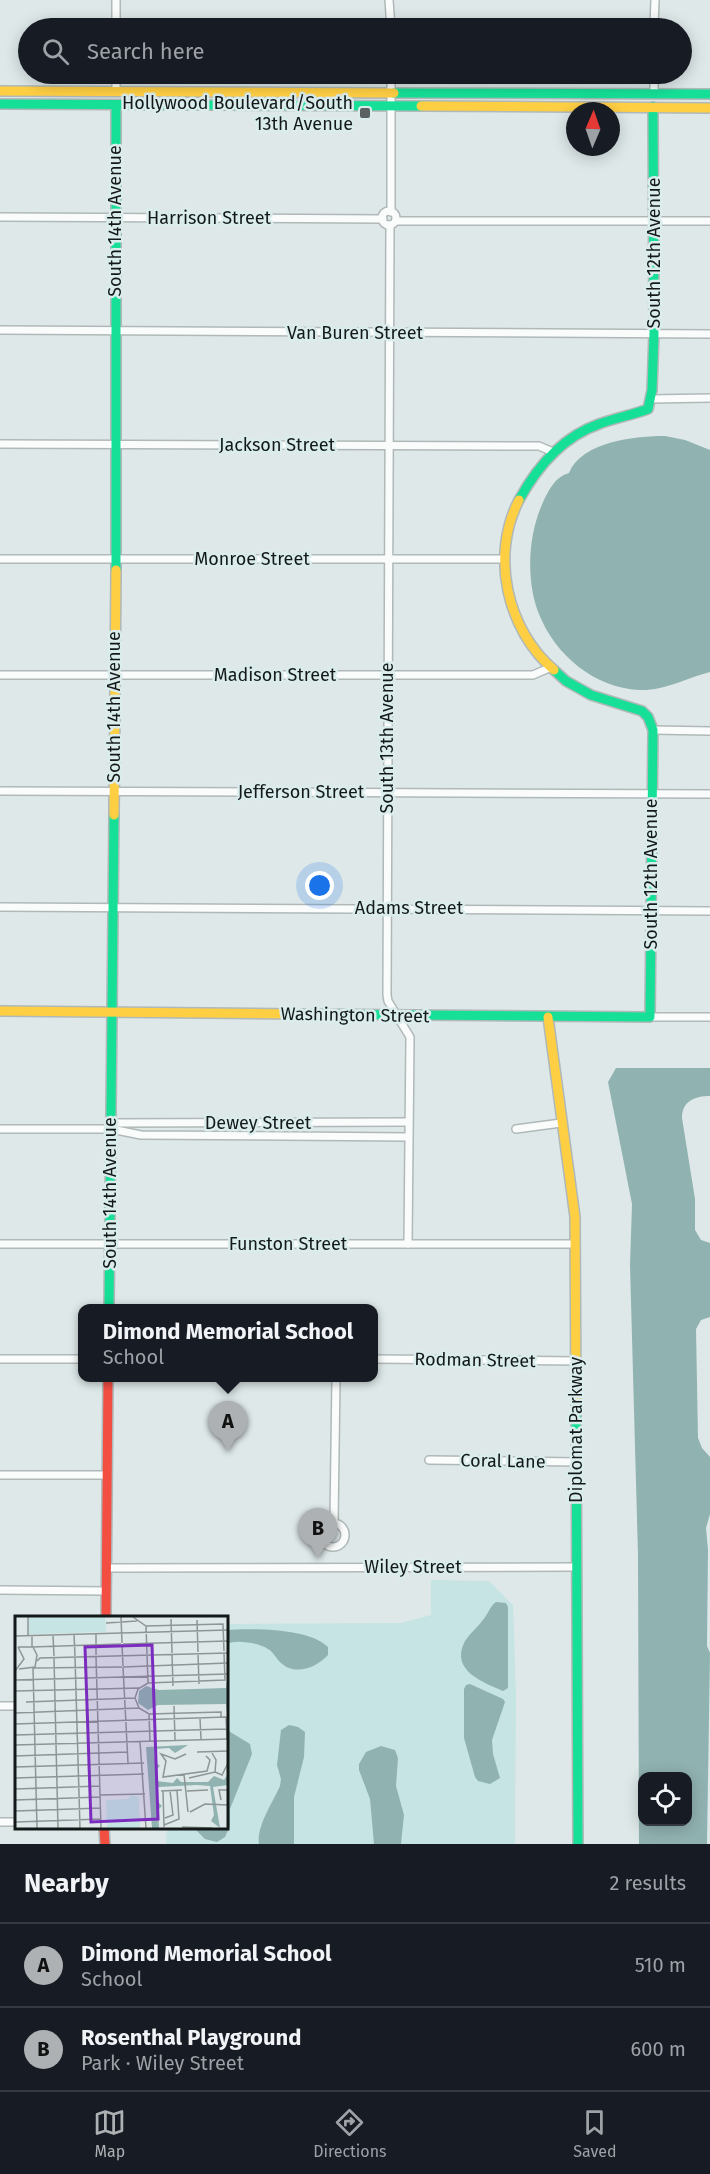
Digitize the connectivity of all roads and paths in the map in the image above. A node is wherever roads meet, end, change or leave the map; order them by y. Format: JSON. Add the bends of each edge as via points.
{"nodes":[{"id":1,"x":116,"y":0,"type":"edge"},
{"id":2,"x":655,"y":0,"type":"edge"},
{"id":3,"x":390,"y":2,"type":"edge"},
{"id":4,"x":116,"y":18,"type":"edge"},
{"id":5,"x":391,"y":18,"type":"edge"},
{"id":6,"x":654,"y":18,"type":"edge"},
{"id":7,"x":116,"y":84,"type":"edge"},
{"id":8,"x":391,"y":84,"type":"edge"},
{"id":9,"x":654,"y":84,"type":"edge"},
{"id":10,"x":116,"y":90,"type":"junction"},
{"id":11,"x":0,"y":91,"type":"edge"},
{"id":12,"x":391,"y":92,"type":"junction"},
{"id":13,"x":654,"y":93,"type":"junction"},
{"id":14,"x":710,"y":94,"type":"edge"},
{"id":15,"x":0,"y":104,"type":"edge"},
{"id":16,"x":116,"y":105,"type":"junction"},
{"id":17,"x":391,"y":106,"type":"junction"},
{"id":18,"x":653,"y":107,"type":"junction"},
{"id":19,"x":710,"y":108,"type":"edge"},
{"id":20,"x":391,"y":212,"type":"junction"},
{"id":21,"x":0,"y":217,"type":"edge"},
{"id":22,"x":115,"y":218,"type":"junction"},
{"id":23,"x":383,"y":219,"type":"junction"},
{"id":24,"x":655,"y":220,"type":"junction"},
{"id":25,"x":710,"y":221,"type":"edge"},
{"id":26,"x":393,"y":223,"type":"junction"},
{"id":27,"x":0,"y":330,"type":"edge"},
{"id":28,"x":115,"y":331,"type":"junction"},
{"id":29,"x":390,"y":333,"type":"junction"},
{"id":30,"x":654,"y":333,"type":"junction"},
{"id":31,"x":710,"y":334,"type":"edge"},
{"id":32,"x":651,"y":399,"type":"junction"},
{"id":33,"x":710,"y":399,"type":"edge"},
{"id":34,"x":0,"y":444,"type":"edge"},
{"id":35,"x":115,"y":445,"type":"junction"},
{"id":36,"x":389,"y":445,"type":"junction"},
{"id":37,"x":554,"y":452,"type":"junction"},
{"id":38,"x":388,"y":558,"type":"junction"},
{"id":39,"x":503,"y":558,"type":"junction"},
{"id":40,"x":0,"y":559,"type":"edge"},
{"id":41,"x":116,"y":559,"type":"junction"},
{"id":42,"x":549,"y":668,"type":"junction"},
{"id":43,"x":0,"y":675,"type":"edge"},
{"id":44,"x":387,"y":675,"type":"junction"},
{"id":45,"x":114,"y":676,"type":"junction"},
{"id":46,"x":653,"y":730,"type":"junction"},
{"id":47,"x":710,"y":730,"type":"edge"},
{"id":48,"x":0,"y":791,"type":"edge"},
{"id":49,"x":114,"y":792,"type":"junction"},
{"id":50,"x":387,"y":792,"type":"junction"},
{"id":51,"x":710,"y":794,"type":"edge"},
{"id":52,"x":651,"y":795,"type":"junction"},
{"id":53,"x":0,"y":907,"type":"edge"},
{"id":54,"x":114,"y":907,"type":"junction"},
{"id":55,"x":387,"y":908,"type":"junction"},
{"id":56,"x":651,"y":911,"type":"junction"},
{"id":57,"x":710,"y":911,"type":"edge"},
{"id":58,"x":0,"y":1011,"type":"edge"},
{"id":59,"x":112,"y":1011,"type":"junction"},
{"id":60,"x":399,"y":1016,"type":"junction"},
{"id":61,"x":548,"y":1017,"type":"junction"},
{"id":62,"x":650,"y":1017,"type":"junction"},
{"id":63,"x":710,"y":1017,"type":"edge"},
{"id":64,"x":408,"y":1122,"type":"junction"},
{"id":65,"x":561,"y":1123,"type":"junction"},
{"id":66,"x":0,"y":1129,"type":"edge"},
{"id":67,"x":111,"y":1129,"type":"junction"},
{"id":68,"x":516,"y":1130,"type":"dead end"},
{"id":69,"x":408,"y":1137,"type":"junction"},
{"id":70,"x":0,"y":1244,"type":"edge"},
{"id":71,"x":110,"y":1244,"type":"junction"},
{"id":72,"x":408,"y":1244,"type":"junction"},
{"id":73,"x":575,"y":1244,"type":"junction"},
{"id":74,"x":109,"y":1304,"type":"edge"},
{"id":75,"x":0,"y":1359,"type":"edge"},
{"id":76,"x":78,"y":1359,"type":"edge"},
{"id":77,"x":378,"y":1359,"type":"edge"},
{"id":78,"x":576,"y":1361,"type":"junction"},
{"id":79,"x":108,"y":1382,"type":"edge"},
{"id":80,"x":336,"y":1382,"type":"edge"},
{"id":81,"x":429,"y":1460,"type":"dead end"},
{"id":82,"x":576,"y":1462,"type":"junction"},
{"id":83,"x":0,"y":1475,"type":"edge"},
{"id":84,"x":107,"y":1475,"type":"junction"},
{"id":85,"x":334,"y":1521,"type":"dead end"},
{"id":86,"x":576,"y":1567,"type":"junction"},
{"id":87,"x":106,"y":1568,"type":"junction"},
{"id":88,"x":0,"y":1590,"type":"edge"},
{"id":89,"x":106,"y":1591,"type":"junction"},
{"id":90,"x":106,"y":1616,"type":"edge"},
{"id":91,"x":104,"y":1829,"type":"edge"},
{"id":92,"x":105,"y":1844,"type":"edge"},
{"id":93,"x":578,"y":1844,"type":"edge"}],
"edges":[{"from":1,"to":4,"type":"street"},
{"from":2,"to":6,"type":"street"},
{"from":3,"to":5,"type":"street"},
{"from":7,"to":10,"type":"street"},
{"from":8,"to":12,"type":"street"},
{"from":9,"to":13,"type":"street"},
{"from":10,"to":11,"type":"street"},
{"from":10,"to":12,"type":"street"},
{"from":12,"to":13,"type":"street"},
{"from":12,"to":17,"type":"street"},
{"from":13,"to":14,"type":"street"},
{"from":15,"to":16,"type":"street"},
{"from":16,"to":17,"type":"street"},
{"from":16,"to":22,"type":"street","name":"South 14th Avenue"},
{"from":17,"to":18,"type":"street"},
{"from":17,"to":20,"type":"street"},
{"from":18,"to":19,"type":"street"},
{"from":18,"to":24,"type":"street","name":"South 12th Avenue"},
{"from":20,"to":23,"type":"street","via":[[385,213]]},
{"from":20,"to":26,"type":"street","via":[[396,216]]},
{"from":21,"to":22,"type":"street","name":"Harrison Street"},
{"from":22,"to":23,"type":"street","name":"Harrison Street"},
{"from":22,"to":28,"type":"street","name":"South 14th Avenue"},
{"from":23,"to":26,"type":"street"},
{"from":24,"to":25,"type":"street"},
{"from":24,"to":26,"type":"street"},
{"from":24,"to":30,"type":"street","name":"South 12th Avenue"},
{"from":26,"to":29,"type":"street","name":"South 13th Avenue"},
{"from":27,"to":28,"type":"street","name":"Van Buren Street"},
{"from":28,"to":29,"type":"street","name":"Van Buren Street"},
{"from":28,"to":35,"type":"street","name":"South 14th Avenue"},
{"from":29,"to":30,"type":"street","name":"Van Buren Street"},
{"from":29,"to":36,"type":"street","name":"South 13th Avenue"},
{"from":30,"to":31,"type":"street","name":"Van Buren Street"},
{"from":30,"to":32,"type":"street","name":"South 12th Avenue"},
{"from":32,"to":33,"type":"street"},
{"from":32,"to":37,"type":"street","via":[[648,409],[601,423]]},
{"from":34,"to":35,"type":"street","name":"Jackson Street"},
{"from":35,"to":36,"type":"street","name":"Jackson Street"},
{"from":35,"to":41,"type":"street","name":"South 14th Avenue"},
{"from":36,"to":37,"type":"street","name":"Jackson Street","via":[[539,446]]},
{"from":36,"to":38,"type":"street","name":"South 13th Avenue"},
{"from":37,"to":39,"type":"street","via":[[524,488]]},
{"from":38,"to":39,"type":"street","name":"Monroe Street"},
{"from":38,"to":41,"type":"street","name":"Monroe Street"},
{"from":38,"to":44,"type":"street","name":"South 13th Avenue"},
{"from":39,"to":42,"type":"street","via":[[512,612]]},
{"from":40,"to":41,"type":"street","name":"Monroe Street"},
{"from":41,"to":45,"type":"street","name":"South 14th Avenue"},
{"from":42,"to":44,"type":"street","name":"Madison Street","via":[[533,675]]},
{"from":42,"to":46,"type":"street","via":[[584,693],[640,709]]},
{"from":43,"to":45,"type":"street","name":"Madison Street"},
{"from":44,"to":45,"type":"street","name":"Madison Street"},
{"from":44,"to":50,"type":"street","name":"South 13th Avenue"},
{"from":45,"to":49,"type":"street","name":"South 14th Avenue"},
{"from":46,"to":47,"type":"street"},
{"from":46,"to":52,"type":"street","name":"South 12th Avenue"},
{"from":48,"to":49,"type":"street","name":"Jefferson Street"},
{"from":49,"to":50,"type":"street","name":"Jefferson Street"},
{"from":49,"to":54,"type":"street","name":"South 14th Avenue"},
{"from":50,"to":52,"type":"street","name":"Jefferson Street"},
{"from":50,"to":55,"type":"street","name":"South 13th Avenue"},
{"from":51,"to":52,"type":"street","name":"Jefferson Street"},
{"from":52,"to":56,"type":"street","name":"South 12th Avenue"},
{"from":53,"to":54,"type":"street","name":"Adams Street"},
{"from":54,"to":55,"type":"street","name":"Adams Street"},
{"from":54,"to":59,"type":"street","name":"South 14th Avenue"},
{"from":55,"to":56,"type":"street","name":"Adams Street"},
{"from":55,"to":60,"type":"street","name":"South 13th Avenue","via":[[387,995]]},
{"from":56,"to":57,"type":"street","name":"Adams Street"},
{"from":56,"to":62,"type":"street","name":"South 12th Avenue"},
{"from":58,"to":59,"type":"street","name":"Washington Street"},
{"from":59,"to":60,"type":"street","name":"Washington Street"},
{"from":59,"to":67,"type":"street","name":"South 14th Avenue"},
{"from":60,"to":61,"type":"street","name":"Washington Street"},
{"from":60,"to":64,"type":"street","name":"South 13th Avenue","via":[[410,1038]]},
{"from":61,"to":62,"type":"street","name":"Washington Street"},
{"from":61,"to":65,"type":"street","name":"Diplomat Parkway"},
{"from":62,"to":63,"type":"street","name":"Washington Street"},
{"from":64,"to":67,"type":"street","name":"Dewey Street","via":[[116,1123]]},
{"from":64,"to":69,"type":"street","name":"South 13th Avenue"},
{"from":65,"to":68,"type":"street"},
{"from":65,"to":73,"type":"street","name":"Diplomat Parkway","via":[[573,1190]]},
{"from":66,"to":67,"type":"street","name":"Dewey Street"},
{"from":67,"to":69,"type":"street","name":"Dewey Street","via":[[141,1135]]},
{"from":67,"to":71,"type":"street","name":"South 14th Avenue"},
{"from":69,"to":72,"type":"street","name":"South 13th Avenue"},
{"from":70,"to":71,"type":"street","name":"Funston Street"},
{"from":71,"to":72,"type":"street","name":"Funston Street"},
{"from":71,"to":74,"type":"street","name":"South 14th Avenue"},
{"from":72,"to":73,"type":"street","name":"Funston Street"},
{"from":73,"to":78,"type":"street","name":"Diplomat Parkway"},
{"from":75,"to":76,"type":"street"},
{"from":77,"to":78,"type":"street","name":"Rodman Street"},
{"from":78,"to":82,"type":"street","name":"Diplomat Parkway"},
{"from":79,"to":84,"type":"street"},
{"from":80,"to":85,"type":"street"},
{"from":81,"to":82,"type":"street","name":"Coral Lane"},
{"from":82,"to":86,"type":"street","name":"Diplomat Parkway"},
{"from":83,"to":84,"type":"street"},
{"from":84,"to":87,"type":"street"},
{"from":86,"to":87,"type":"street","name":"Wiley Street"},
{"from":86,"to":93,"type":"street","name":"Diplomat Parkway"},
{"from":87,"to":89,"type":"street"},
{"from":88,"to":89,"type":"street"},
{"from":89,"to":90,"type":"street"},
{"from":91,"to":92,"type":"street"}]}
